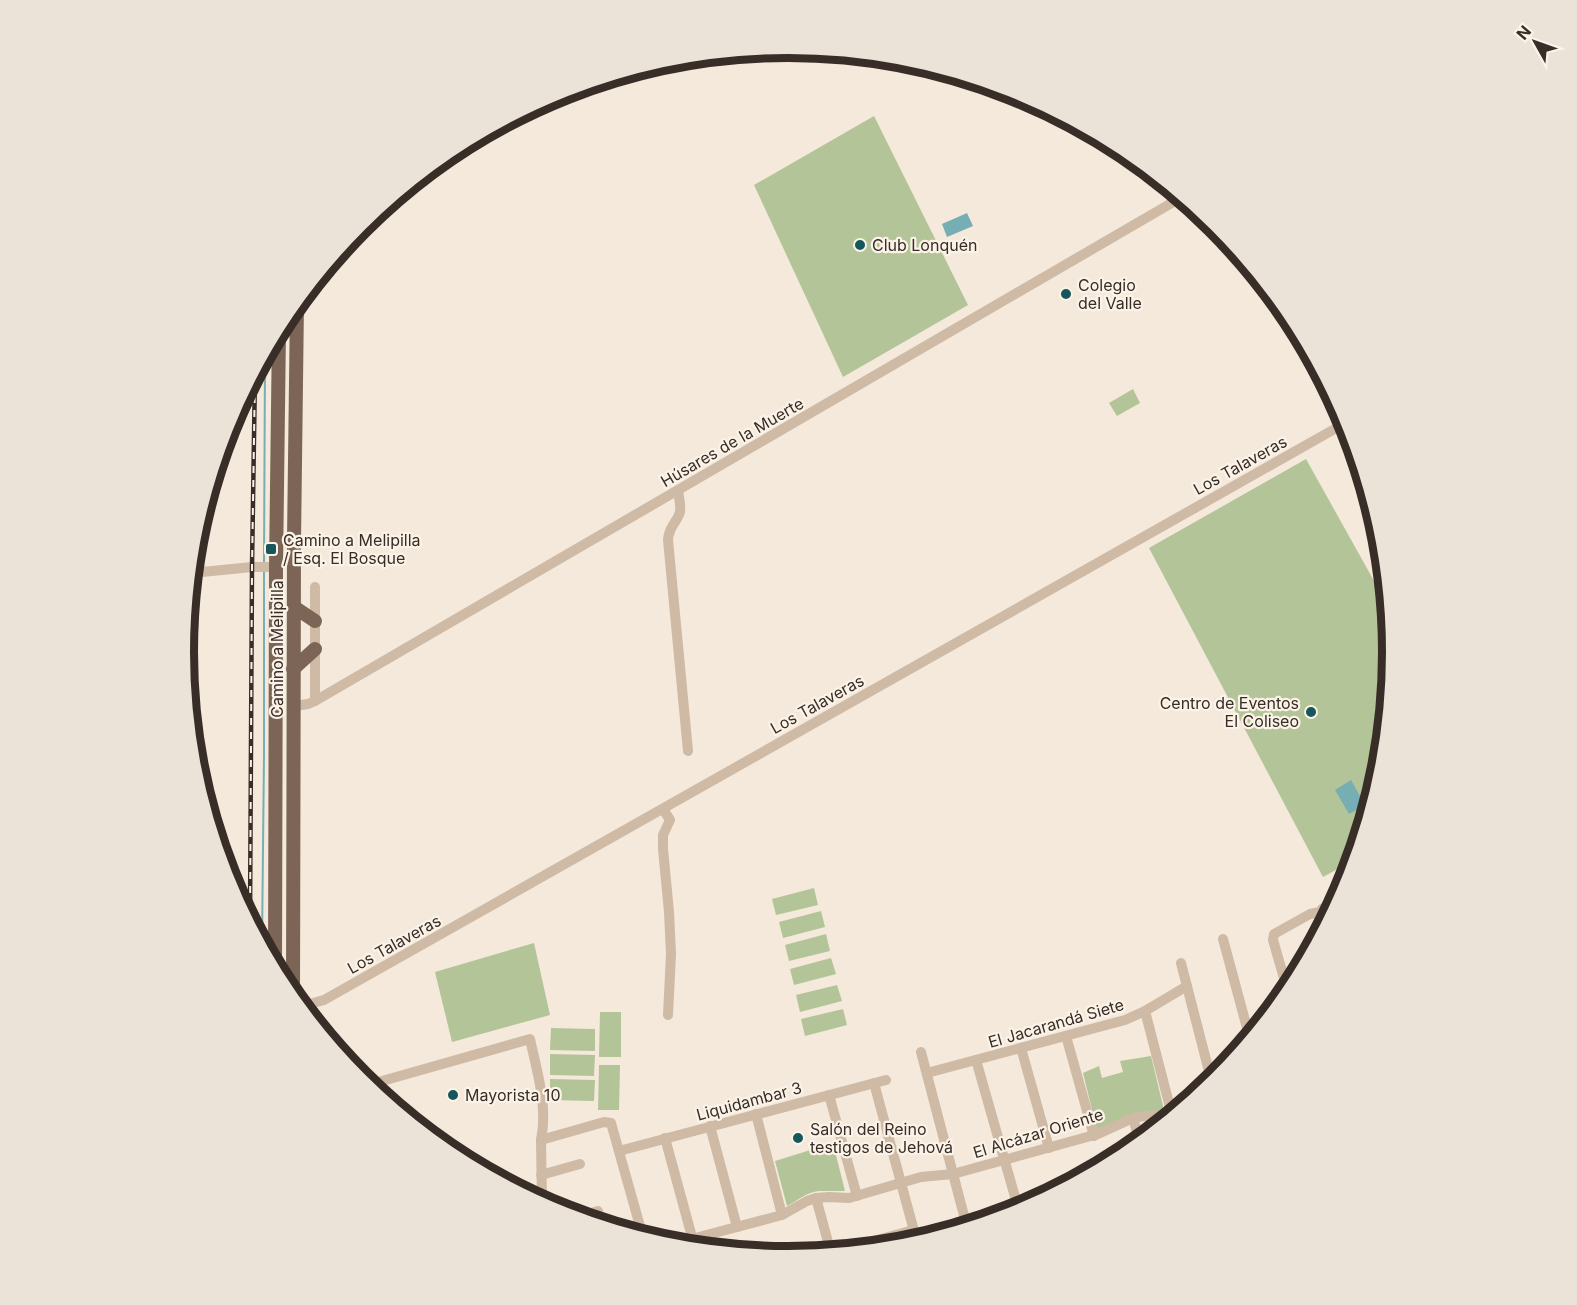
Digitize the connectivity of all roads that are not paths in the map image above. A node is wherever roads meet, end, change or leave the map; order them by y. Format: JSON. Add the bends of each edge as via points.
{"nodes":[{"id":1,"x":1174,"y":201,"type":"edge"},
{"id":2,"x":297,"y":319,"type":"edge"},
{"id":3,"x":278,"y":349,"type":"edge"},
{"id":4,"x":1338,"y":427,"type":"edge"},
{"id":5,"x":678,"y":491,"type":"junction"},
{"id":6,"x":267,"y":567,"type":"junction"},
{"id":7,"x":200,"y":572,"type":"edge"},
{"id":8,"x":315,"y":587,"type":"dead end"},
{"id":9,"x":294,"y":607,"type":"junction"},
{"id":10,"x":315,"y":621,"type":"junction"},
{"id":11,"x":315,"y":649,"type":"junction"},
{"id":12,"x":293,"y":669,"type":"junction"},
{"id":13,"x":315,"y":701,"type":"junction"},
{"id":14,"x":294,"y":706,"type":"junction"},
{"id":15,"x":688,"y":751,"type":"dead end"},
{"id":16,"x":663,"y":809,"type":"junction"},
{"id":17,"x":1324,"y":908,"type":"edge"},
{"id":18,"x":1320,"y":912,"type":"junction"},
{"id":19,"x":1319,"y":918,"type":"edge"},
{"id":20,"x":1223,"y":939,"type":"dead end"},
{"id":21,"x":275,"y":950,"type":"edge"},
{"id":22,"x":1180,"y":963,"type":"dead end"},
{"id":23,"x":1285,"y":979,"type":"edge"},
{"id":24,"x":293,"y":980,"type":"edge"},
{"id":25,"x":1186,"y":986,"type":"junction"},
{"id":26,"x":310,"y":1004,"type":"edge"},
{"id":27,"x":1145,"y":1011,"type":"junction"},
{"id":28,"x":668,"y":1015,"type":"dead end"},
{"id":29,"x":1247,"y":1029,"type":"edge"},
{"id":30,"x":1066,"y":1036,"type":"junction"},
{"id":31,"x":1021,"y":1048,"type":"junction"},
{"id":32,"x":921,"y":1052,"type":"dead end"},
{"id":33,"x":976,"y":1060,"type":"junction"},
{"id":34,"x":1209,"y":1073,"type":"edge"},
{"id":35,"x":927,"y":1074,"type":"junction"},
{"id":36,"x":886,"y":1080,"type":"dead end"},
{"id":37,"x":378,"y":1082,"type":"edge"},
{"id":38,"x":874,"y":1083,"type":"junction"},
{"id":39,"x":829,"y":1095,"type":"junction"},
{"id":40,"x":1171,"y":1107,"type":"edge"},
{"id":41,"x":756,"y":1114,"type":"junction"},
{"id":42,"x":1160,"y":1115,"type":"edge"},
{"id":43,"x":1134,"y":1118,"type":"junction"},
{"id":44,"x":710,"y":1126,"type":"junction"},
{"id":45,"x":1138,"y":1133,"type":"edge"},
{"id":46,"x":1094,"y":1136,"type":"junction"},
{"id":47,"x":665,"y":1138,"type":"junction"},
{"id":48,"x":541,"y":1140,"type":"junction"},
{"id":49,"x":1049,"y":1148,"type":"junction"},
{"id":50,"x":619,"y":1151,"type":"junction"},
{"id":51,"x":1005,"y":1159,"type":"junction"},
{"id":52,"x":580,"y":1164,"type":"dead end"},
{"id":53,"x":953,"y":1174,"type":"junction"},
{"id":54,"x":541,"y":1175,"type":"junction"},
{"id":55,"x":901,"y":1183,"type":"junction"},
{"id":56,"x":542,"y":1192,"type":"edge"},
{"id":57,"x":857,"y":1196,"type":"junction"},
{"id":58,"x":816,"y":1198,"type":"junction"},
{"id":59,"x":1017,"y":1201,"type":"edge"},
{"id":60,"x":598,"y":1211,"type":"dead end"},
{"id":61,"x":592,"y":1213,"type":"edge"},
{"id":62,"x":782,"y":1215,"type":"junction"},
{"id":63,"x":965,"y":1219,"type":"edge"},
{"id":64,"x":640,"y":1227,"type":"edge"},
{"id":65,"x":737,"y":1227,"type":"junction"},
{"id":66,"x":914,"y":1230,"type":"joint"},
{"id":67,"x":693,"y":1238,"type":"edge"},
{"id":68,"x":884,"y":1238,"type":"edge"},
{"id":69,"x":703,"y":1240,"type":"edge"},
{"id":70,"x":828,"y":1245,"type":"edge"}],
"edges":[{"from":1,"to":5,"type":"street","name":"Húsares de la Muerte"},
{"from":2,"to":9,"type":"main road","name":"Camino a Melipilla"},
{"from":3,"to":6,"type":"main road","name":"Camino a Melipilla"},
{"from":4,"to":16,"type":"street","name":"Los Talaveras"},
{"from":5,"to":13,"type":"street","name":"Húsares de la Muerte"},
{"from":5,"to":15,"type":"street","via":[[680,510],[668,530],[668,540]]},
{"from":6,"to":7,"type":"street"},
{"from":6,"to":21,"type":"main road","name":"Camino a Melipilla"},
{"from":8,"to":10,"type":"street"},
{"from":9,"to":10,"type":"main road"},
{"from":9,"to":12,"type":"main road","name":"Camino a Melipilla"},
{"from":10,"to":11,"type":"street"},
{"from":11,"to":12,"type":"main road"},
{"from":11,"to":13,"type":"street"},
{"from":12,"to":14,"type":"main road","name":"Camino a Melipilla"},
{"from":13,"to":14,"type":"street","name":"Húsares de la Muerte"},
{"from":14,"to":24,"type":"main road","name":"Camino a Melipilla"},
{"from":16,"to":26,"type":"street","name":"Los Talaveras","via":[[324,1000]]},
{"from":16,"to":28,"type":"street","via":[[670,820],[663,835],[671,943]]},
{"from":17,"to":18,"type":"street"},
{"from":18,"to":19,"type":"street"},
{"from":18,"to":23,"type":"street","via":[[1273,936]]},
{"from":20,"to":29,"type":"street"},
{"from":22,"to":25,"type":"street"},
{"from":25,"to":27,"type":"street","name":"El Jacarandá Siete"},
{"from":25,"to":34,"type":"street"},
{"from":27,"to":30,"type":"street","name":"El Jacarandá Siete"},
{"from":27,"to":40,"type":"street"},
{"from":30,"to":31,"type":"street","name":"El Jacarandá Siete"},
{"from":30,"to":46,"type":"street"},
{"from":31,"to":33,"type":"street","name":"El Jacarandá Siete"},
{"from":31,"to":49,"type":"street"},
{"from":32,"to":35,"type":"street"},
{"from":33,"to":35,"type":"street","name":"El Jacarandá Siete"},
{"from":33,"to":51,"type":"street"},
{"from":35,"to":53,"type":"street"},
{"from":36,"to":38,"type":"street","name":"Liquidambar 3"},
{"from":37,"to":48,"type":"street","via":[[530,1039],[542,1095]]},
{"from":38,"to":39,"type":"street","name":"Liquidambar 3"},
{"from":38,"to":55,"type":"street"},
{"from":39,"to":41,"type":"street","name":"Liquidambar 3"},
{"from":39,"to":57,"type":"street"},
{"from":41,"to":44,"type":"street","name":"Liquidambar 3"},
{"from":41,"to":62,"type":"street"},
{"from":42,"to":43,"type":"street","name":"El Alcázar Oriente"},
{"from":43,"to":45,"type":"street"},
{"from":43,"to":46,"type":"street","name":"El Alcázar Oriente"},
{"from":44,"to":47,"type":"street","name":"Liquidambar 3"},
{"from":44,"to":65,"type":"street"},
{"from":46,"to":49,"type":"street","name":"El Alcázar Oriente"},
{"from":47,"to":50,"type":"street","name":"Liquidambar 3"},
{"from":47,"to":67,"type":"street"},
{"from":48,"to":50,"type":"street","via":[[607,1122],[612,1125]]},
{"from":48,"to":54,"type":"street"},
{"from":49,"to":51,"type":"street","name":"El Alcázar Oriente"},
{"from":50,"to":64,"type":"street"},
{"from":51,"to":53,"type":"street","name":"El Alcázar Oriente"},
{"from":51,"to":59,"type":"street"},
{"from":52,"to":54,"type":"street"},
{"from":53,"to":55,"type":"street","name":"El Alcázar Oriente"},
{"from":53,"to":63,"type":"street"},
{"from":54,"to":56,"type":"street"},
{"from":55,"to":57,"type":"street","name":"El Alcázar Oriente"},
{"from":55,"to":66,"type":"street"},
{"from":57,"to":58,"type":"street","name":"El Alcázar Oriente"},
{"from":58,"to":62,"type":"street","name":"El Alcázar Oriente"},
{"from":58,"to":70,"type":"street"},
{"from":60,"to":61,"type":"street"},
{"from":62,"to":65,"type":"street","name":"El Alcázar Oriente"},
{"from":65,"to":69,"type":"street","name":"El Alcázar Oriente"},
{"from":66,"to":68,"type":"street"}]}
